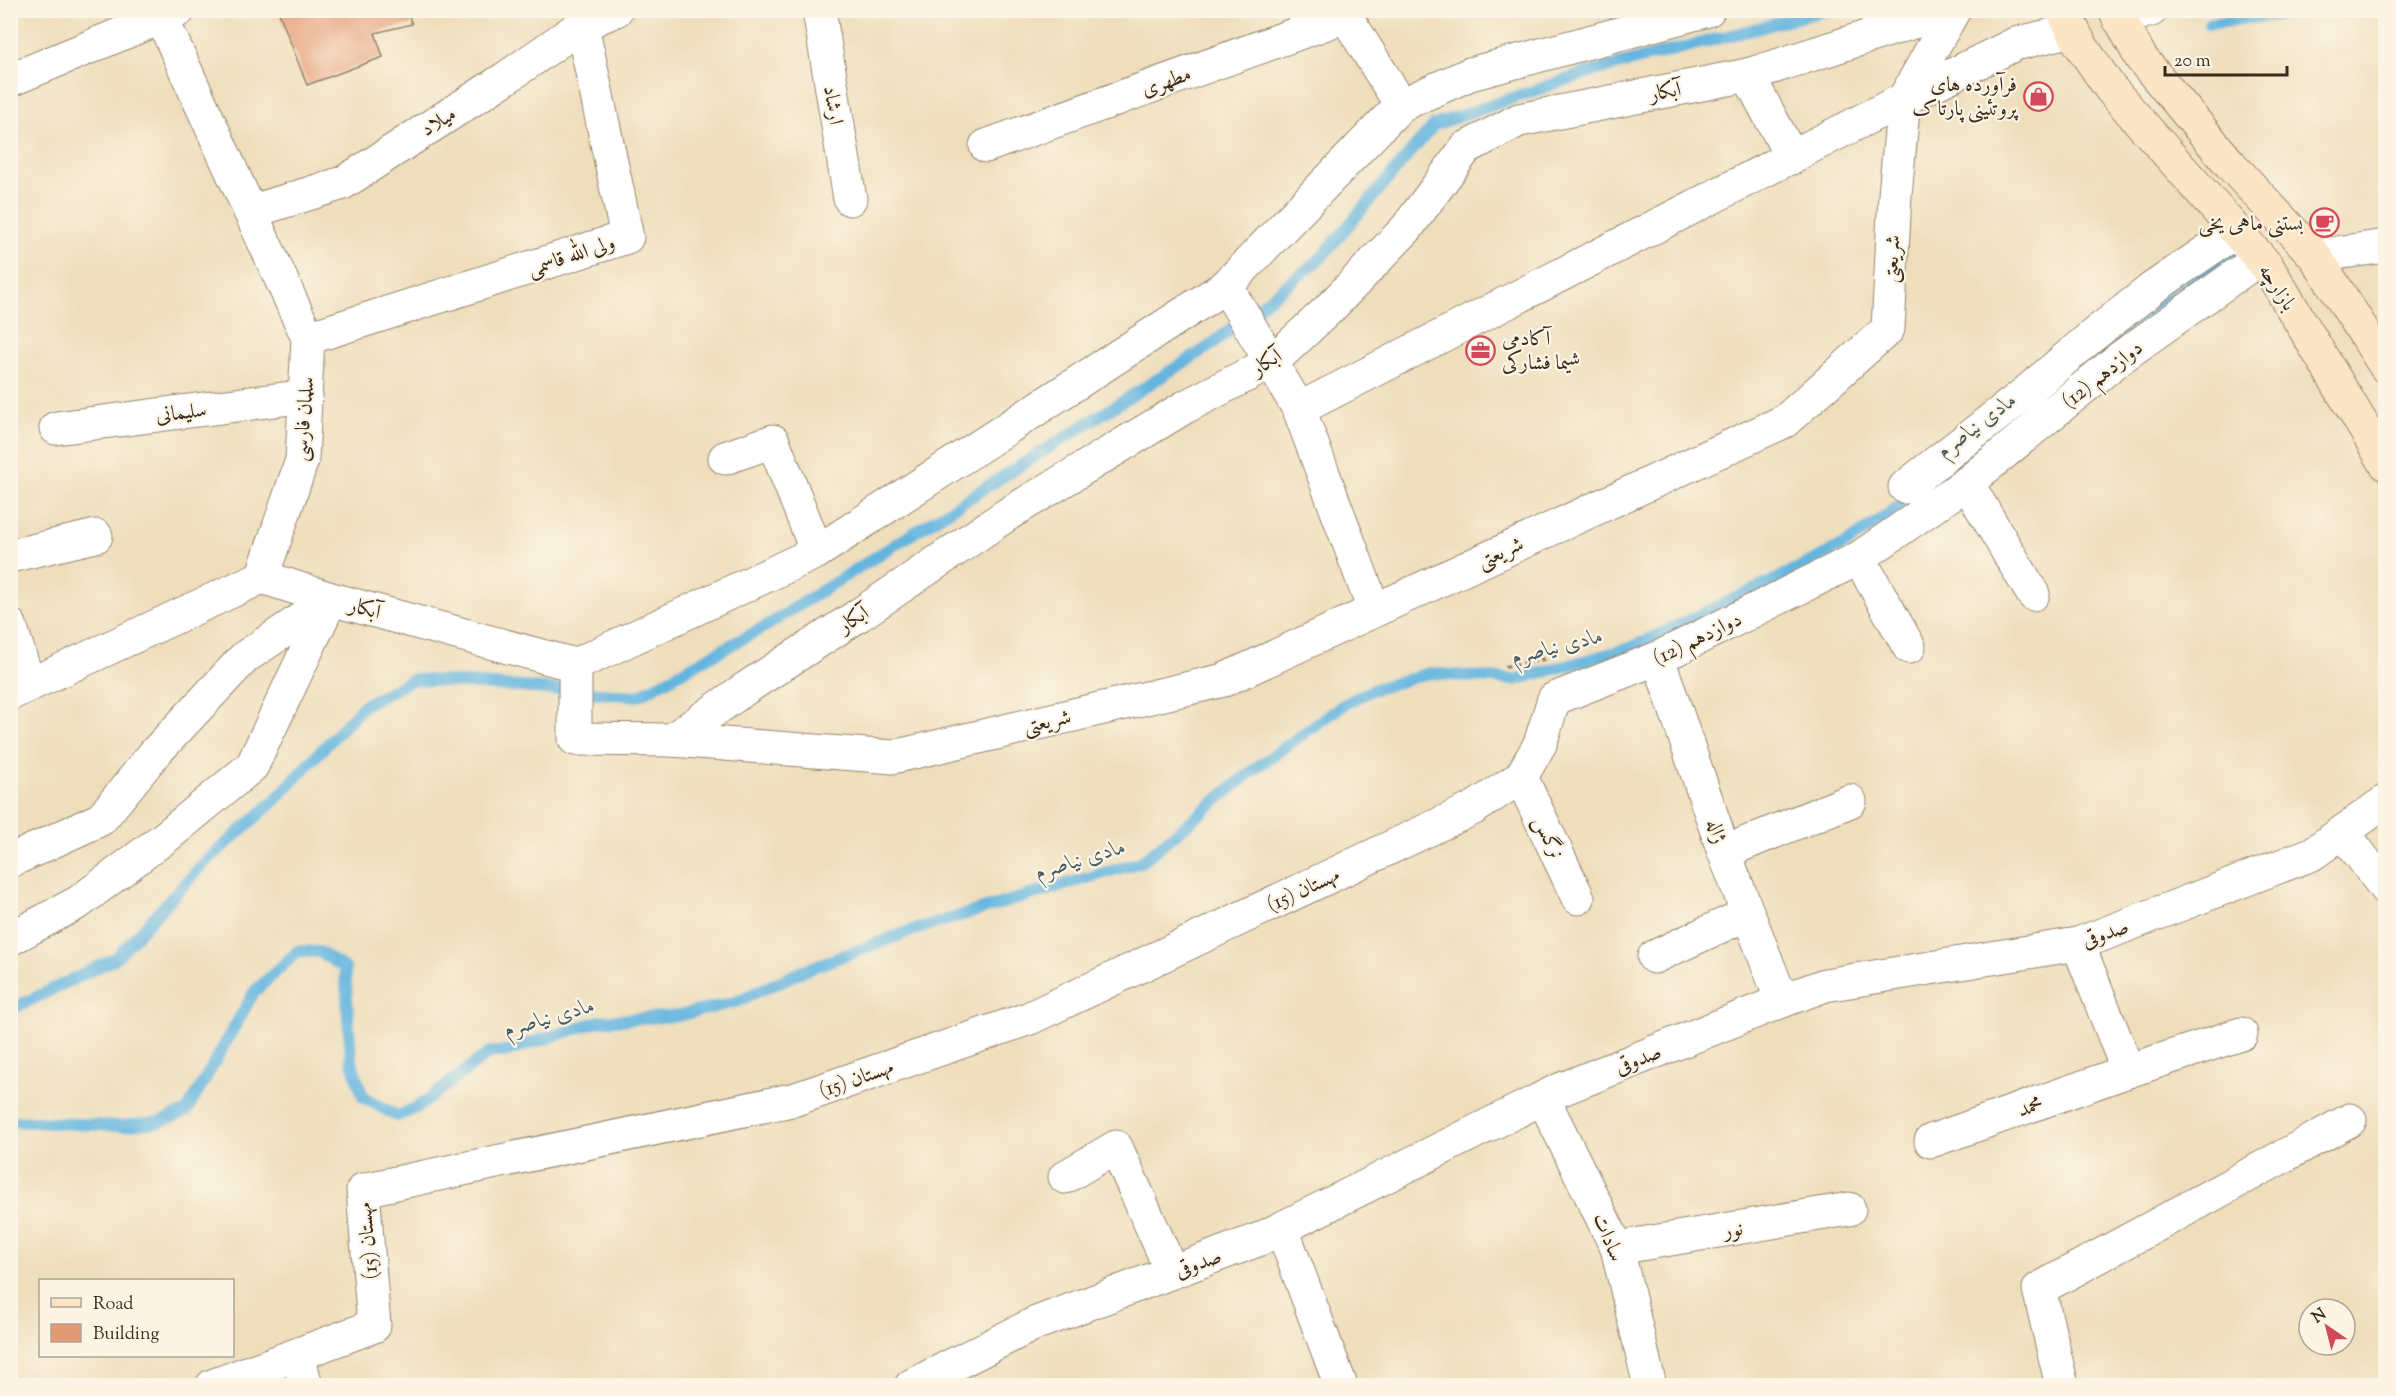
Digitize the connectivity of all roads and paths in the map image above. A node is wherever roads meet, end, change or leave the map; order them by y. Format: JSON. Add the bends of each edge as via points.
{"nodes":[{"id":1,"x":616,"y":10,"type":"edge"},
{"id":2,"x":819,"y":10,"type":"edge"},
{"id":3,"x":1708,"y":10,"type":"edge"},
{"id":4,"x":1952,"y":10,"type":"edge"},
{"id":5,"x":2151,"y":10,"type":"edge"},
{"id":6,"x":166,"y":12,"type":"edge"},
{"id":7,"x":1344,"y":13,"type":"edge"},
{"id":8,"x":2117,"y":15,"type":"edge"},
{"id":9,"x":2068,"y":20,"type":"edge"},
{"id":10,"x":582,"y":25,"type":"junction"},
{"id":11,"x":1748,"y":75,"type":"junction"},
{"id":12,"x":10,"y":80,"type":"edge"},
{"id":13,"x":1904,"y":99,"type":"junction"},
{"id":14,"x":1401,"y":105,"type":"junction"},
{"id":15,"x":986,"y":146,"type":"dead end"},
{"id":16,"x":1792,"y":159,"type":"junction"},
{"id":17,"x":850,"y":199,"type":"dead end"},
{"id":18,"x":250,"y":212,"type":"junction"},
{"id":19,"x":2248,"y":245,"type":"junction"},
{"id":20,"x":2385,"y":246,"type":"edge"},
{"id":21,"x":2315,"y":256,"type":"junction"},
{"id":22,"x":1226,"y":286,"type":"junction"},
{"id":23,"x":309,"y":338,"type":"junction"},
{"id":24,"x":1272,"y":362,"type":"junction"},
{"id":25,"x":2385,"y":367,"type":"edge"},
{"id":26,"x":306,"y":396,"type":"junction"},
{"id":27,"x":1299,"y":409,"type":"junction"},
{"id":28,"x":56,"y":428,"type":"dead end"},
{"id":29,"x":725,"y":458,"type":"dead end"},
{"id":30,"x":2385,"y":464,"type":"edge"},
{"id":31,"x":1967,"y":483,"type":"junction"},
{"id":32,"x":1905,"y":487,"type":"dead end"},
{"id":33,"x":96,"y":536,"type":"dead end"},
{"id":34,"x":817,"y":552,"type":"junction"},
{"id":35,"x":10,"y":556,"type":"edge"},
{"id":36,"x":1859,"y":558,"type":"junction"},
{"id":37,"x":262,"y":577,"type":"junction"},
{"id":38,"x":2033,"y":594,"type":"dead end"},
{"id":39,"x":332,"y":599,"type":"junction"},
{"id":40,"x":1374,"y":610,"type":"junction"},
{"id":41,"x":10,"y":625,"type":"edge"},
{"id":42,"x":1909,"y":646,"type":"dead end"},
{"id":43,"x":1658,"y":658,"type":"junction"},
{"id":44,"x":575,"y":665,"type":"junction"},
{"id":45,"x":20,"y":689,"type":"edge"},
{"id":46,"x":1554,"y":699,"type":"joint"},
{"id":47,"x":672,"y":740,"type":"junction"},
{"id":48,"x":1521,"y":777,"type":"junction"},
{"id":49,"x":1850,"y":801,"type":"dead end"},
{"id":50,"x":2385,"y":801,"type":"edge"},
{"id":51,"x":2343,"y":832,"type":"junction"},
{"id":52,"x":1724,"y":852,"type":"junction"},
{"id":53,"x":10,"y":861,"type":"edge"},
{"id":54,"x":2385,"y":890,"type":"edge"},
{"id":55,"x":1578,"y":898,"type":"dead end"},
{"id":56,"x":1747,"y":914,"type":"junction"},
{"id":57,"x":10,"y":939,"type":"edge"},
{"id":58,"x":2078,"y":944,"type":"junction"},
{"id":59,"x":1654,"y":957,"type":"dead end"},
{"id":60,"x":1782,"y":1001,"type":"junction"},
{"id":61,"x":2241,"y":1034,"type":"dead end"},
{"id":62,"x":2128,"y":1071,"type":"junction"},
{"id":63,"x":1543,"y":1098,"type":"junction"},
{"id":64,"x":2350,"y":1119,"type":"dead end"},
{"id":65,"x":1931,"y":1141,"type":"dead end"},
{"id":66,"x":1065,"y":1177,"type":"dead end"},
{"id":67,"x":1849,"y":1209,"type":"dead end"},
{"id":68,"x":1282,"y":1229,"type":"junction"},
{"id":69,"x":1617,"y":1248,"type":"junction"},
{"id":70,"x":1172,"y":1272,"type":"junction"},
{"id":71,"x":302,"y":1370,"type":"edge"},
{"id":72,"x":212,"y":1386,"type":"edge"},
{"id":73,"x":911,"y":1386,"type":"edge"},
{"id":74,"x":1341,"y":1386,"type":"edge"},
{"id":75,"x":1650,"y":1386,"type":"edge"},
{"id":76,"x":2062,"y":1386,"type":"edge"}],
"edges":[{"from":1,"to":10,"type":"street","name":"میلاد"},
{"from":2,"to":17,"type":"street","name":"ارشاد"},
{"from":3,"to":14,"type":"street","via":[[1470,74]]},
{"from":4,"to":11,"type":"street","name":"آبکار"},
{"from":4,"to":13,"type":"street"},
{"from":5,"to":8,"type":"street"},
{"from":6,"to":12,"type":"street"},
{"from":6,"to":18,"type":"street","name":"سلمان فارسی"},
{"from":7,"to":14,"type":"street"},
{"from":7,"to":15,"type":"street","name":"مطهری"},
{"from":8,"to":21,"type":"main road","via":[[2140,58]]},
{"from":9,"to":13,"type":"street"},
{"from":9,"to":19,"type":"main road","name":"بازارچه","via":[[2110,88]]},
{"from":10,"to":18,"type":"street","name":"میلاد","via":[[343,183]]},
{"from":10,"to":23,"type":"street","name":"ولی الله قاسمی","via":[[627,237]]},
{"from":11,"to":16,"type":"street"},
{"from":11,"to":24,"type":"street","name":"آبکار","via":[[1519,120],[1466,148],[1406,229]]},
{"from":13,"to":16,"type":"street"},
{"from":13,"to":40,"type":"street","name":"شریعتی","via":[[1888,329],[1785,421]]},
{"from":14,"to":22,"type":"street"},
{"from":16,"to":27,"type":"street"},
{"from":18,"to":23,"type":"street","name":"سلمان فارسی"},
{"from":19,"to":30,"type":"main road","name":"بازارچه","via":[[2267,266]]},
{"from":19,"to":31,"type":"street","name":"دوازدهم (12)","via":[[2256,261],[2120,358]]},
{"from":19,"to":32,"type":"street","name":"دوازدهم (12)","via":[[2232,234],[2153,288]]},
{"from":20,"to":21,"type":"street"},
{"from":21,"to":25,"type":"main road"},
{"from":22,"to":24,"type":"street"},
{"from":22,"to":34,"type":"street"},
{"from":23,"to":26,"type":"street","name":"سلمان فارسی"},
{"from":24,"to":27,"type":"street"},
{"from":24,"to":47,"type":"street","name":"آبکار","via":[[1185,407],[1008,514]]},
{"from":26,"to":28,"type":"street","name":"سلیمانی"},
{"from":26,"to":37,"type":"street","name":"سلمان فارسی","via":[[302,460]]},
{"from":27,"to":40,"type":"street"},
{"from":29,"to":34,"type":"street","via":[[773,441]]},
{"from":31,"to":36,"type":"street","name":"دوازدهم (12)"},
{"from":31,"to":38,"type":"street"},
{"from":33,"to":35,"type":"street"},
{"from":34,"to":44,"type":"street"},
{"from":36,"to":42,"type":"street"},
{"from":36,"to":43,"type":"street","name":"دوازدهم (12)"},
{"from":37,"to":39,"type":"street","name":"آبکار"},
{"from":37,"to":45,"type":"street"},
{"from":39,"to":44,"type":"street","name":"آبکار"},
{"from":39,"to":53,"type":"street","name":"آبکار","via":[[245,657],[154,754],[101,819]]},
{"from":39,"to":57,"type":"street","name":"آبکار","via":[[252,766],[79,902]]},
{"from":40,"to":47,"type":"street","name":"شریعتی","via":[[1224,680],[893,757]]},
{"from":41,"to":45,"type":"street"},
{"from":43,"to":46,"type":"street","name":"دوازدهم (12)"},
{"from":43,"to":52,"type":"street","name":"ژاله"},
{"from":44,"to":47,"type":"street","via":[[575,739]]},
{"from":46,"to":48,"type":"street","name":"مهستان (15)","via":[[1540,744]]},
{"from":48,"to":55,"type":"street","name":"نرگس"},
{"from":48,"to":71,"type":"street","name":"مهستان (15)","via":[[1474,808],[1030,1018],[796,1099],[363,1190],[374,1326]]},
{"from":49,"to":52,"type":"street"},
{"from":50,"to":51,"type":"street","name":"صدوقی"},
{"from":51,"to":54,"type":"street"},
{"from":51,"to":58,"type":"street","name":"صدوقی","via":[[2312,854]]},
{"from":52,"to":56,"type":"street","name":"ژاله"},
{"from":56,"to":59,"type":"street"},
{"from":56,"to":60,"type":"street","name":"ژاله"},
{"from":58,"to":60,"type":"street","name":"صدوقی","via":[[1825,985]]},
{"from":58,"to":62,"type":"street"},
{"from":60,"to":63,"type":"street","name":"صدوقی"},
{"from":61,"to":62,"type":"street","name":"محمد"},
{"from":62,"to":65,"type":"street","name":"محمد"},
{"from":63,"to":68,"type":"street","name":"صدوقی"},
{"from":63,"to":69,"type":"street","name":"سادات"},
{"from":64,"to":76,"type":"street","via":[[2039,1289]]},
{"from":66,"to":70,"type":"street","via":[[1116,1148]]},
{"from":67,"to":69,"type":"street","name":"نور"},
{"from":68,"to":70,"type":"street","name":"صدوقی"},
{"from":68,"to":74,"type":"street"},
{"from":69,"to":75,"type":"street","name":"سادات"},
{"from":70,"to":73,"type":"street","name":"صدوقی","via":[[1034,1324]]},
{"from":71,"to":72,"type":"street","name":"مهستان (15)"}]}
